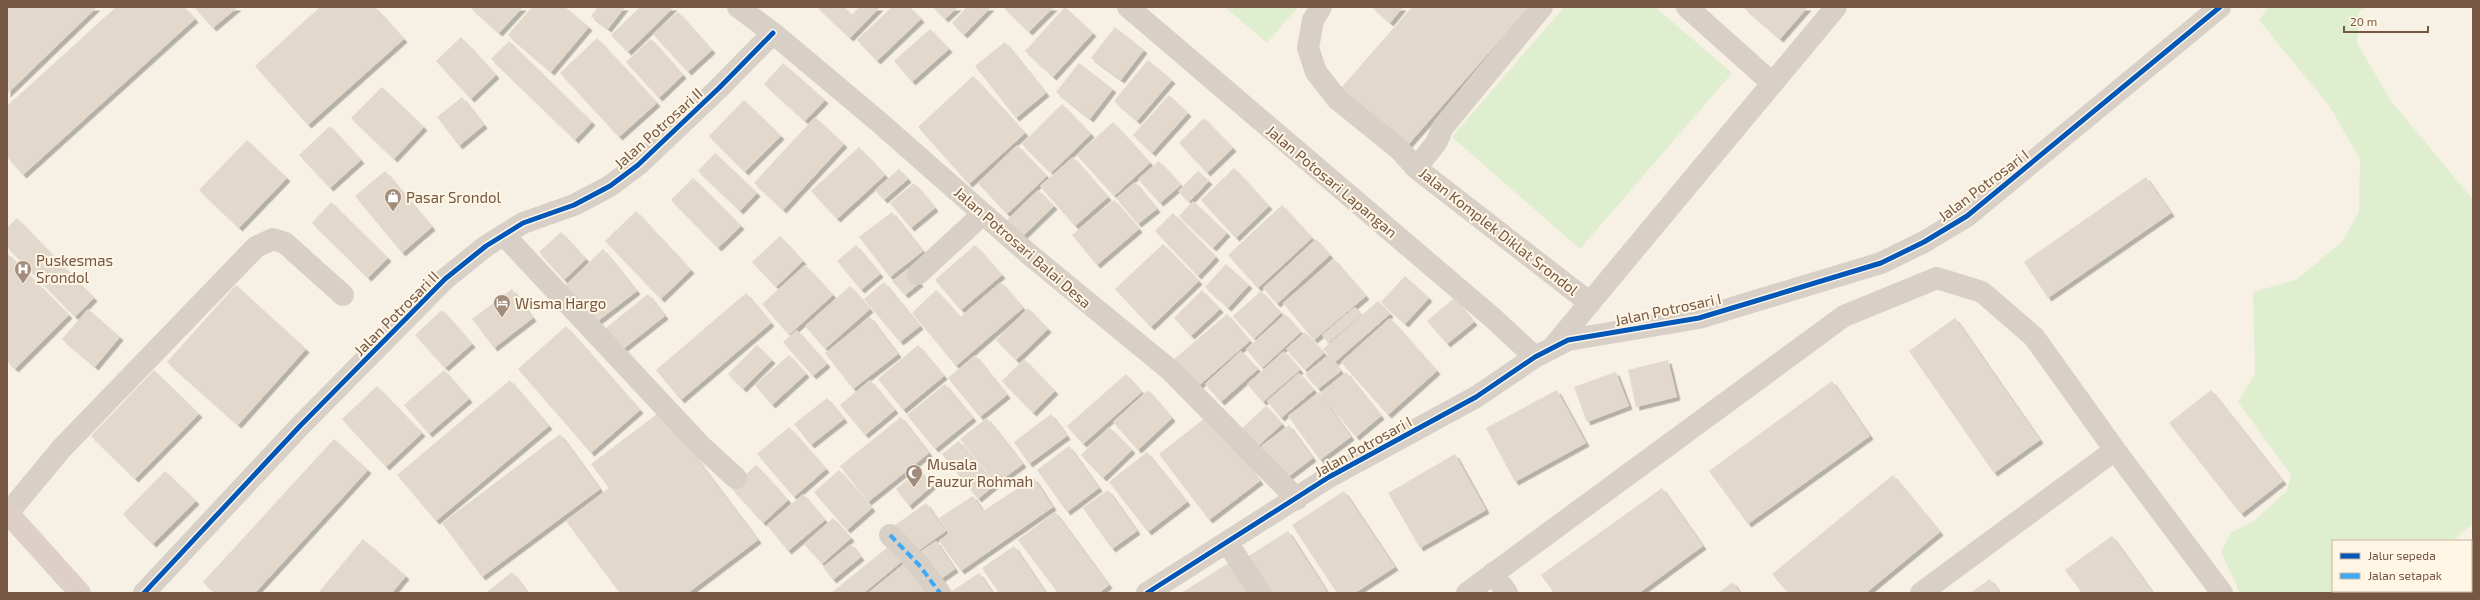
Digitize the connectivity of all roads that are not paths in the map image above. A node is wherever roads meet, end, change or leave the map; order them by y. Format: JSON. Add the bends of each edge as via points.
{"nodes":[{"id":1,"x":738,"y":7,"type":"edge"},
{"id":2,"x":1128,"y":7,"type":"edge"},
{"id":3,"x":1321,"y":7,"type":"edge"},
{"id":4,"x":1542,"y":7,"type":"edge"},
{"id":5,"x":1687,"y":7,"type":"edge"},
{"id":6,"x":1836,"y":7,"type":"edge"},
{"id":7,"x":2220,"y":7,"type":"edge"},
{"id":8,"x":773,"y":33,"type":"junction"},
{"id":9,"x":1772,"y":83,"type":"junction"},
{"id":10,"x":1416,"y":168,"type":"junction"},
{"id":11,"x":984,"y":214,"type":"junction"},
{"id":12,"x":504,"y":235,"type":"junction"},
{"id":13,"x":918,"y":274,"type":"dead end"},
{"id":14,"x":343,"y":295,"type":"dead end"},
{"id":15,"x":1590,"y":303,"type":"junction"},
{"id":16,"x":1543,"y":352,"type":"junction"},
{"id":17,"x":2115,"y":450,"type":"junction"},
{"id":18,"x":736,"y":478,"type":"dead end"},
{"id":19,"x":1297,"y":499,"type":"junction"},
{"id":20,"x":8,"y":513,"type":"edge"},
{"id":21,"x":890,"y":535,"type":"dead end"},
{"id":22,"x":1227,"y":542,"type":"junction"},
{"id":23,"x":1493,"y":573,"type":"junction"},
{"id":24,"x":80,"y":593,"type":"edge"},
{"id":25,"x":144,"y":593,"type":"edge"},
{"id":26,"x":940,"y":593,"type":"edge"},
{"id":27,"x":1147,"y":593,"type":"edge"},
{"id":28,"x":1260,"y":593,"type":"edge"},
{"id":29,"x":1467,"y":593,"type":"edge"},
{"id":30,"x":1508,"y":593,"type":"edge"},
{"id":31,"x":1921,"y":593,"type":"edge"},
{"id":32,"x":2222,"y":593,"type":"edge"}],
"edges":[{"from":1,"to":8,"type":"street","name":"Jalan Potrosari Balai Desa"},
{"from":2,"to":16,"type":"street","name":"Jalan Potosari Lapangan","via":[[1488,314]]},
{"from":3,"to":10,"type":"street","via":[[1313,20],[1308,48],[1316,72],[1337,99],[1400,150]]},
{"from":4,"to":10,"type":"street","name":"Jalan Komplek Diklat Srondol","via":[[1443,127],[1436,143]]},
{"from":5,"to":9,"type":"street"},
{"from":6,"to":9,"type":"street","name":"Jalan Komplek Diklat Srondol"},
{"from":7,"to":16,"type":"street","name":"Jalan Potrosari I","via":[[1967,216],[1924,242],[1882,263],[1698,318],[1568,340]]},
{"from":8,"to":11,"type":"street","name":"Jalan Potrosari Balai Desa"},
{"from":8,"to":12,"type":"street","name":"Jalan Potrosari II","via":[[720,88],[638,165],[592,196],[523,223]]},
{"from":9,"to":15,"type":"street","name":"Jalan Komplek Diklat Srondol"},
{"from":10,"to":15,"type":"street","name":"Jalan Komplek Diklat Srondol"},
{"from":11,"to":13,"type":"street"},
{"from":11,"to":19,"type":"street","name":"Jalan Potrosari Balai Desa","via":[[1170,370]]},
{"from":12,"to":18,"type":"street","via":[[702,447]]},
{"from":12,"to":25,"type":"street","name":"Jalan Potrosari II","via":[[445,279],[300,426]]},
{"from":14,"to":20,"type":"street","via":[[285,243],[273,239],[256,247],[62,448]]},
{"from":15,"to":16,"type":"street","name":"Jalan Komplek Diklat Srondol"},
{"from":16,"to":19,"type":"street","name":"Jalan Potrosari I","via":[[1476,397],[1329,477]]},
{"from":17,"to":23,"type":"street","via":[[2034,337],[1982,292],[1937,278],[1844,316]]},
{"from":17,"to":31,"type":"street"},
{"from":17,"to":32,"type":"street"},
{"from":19,"to":22,"type":"street","name":"Jalan Potrosari I"},
{"from":20,"to":24,"type":"highway"},
{"from":21,"to":26,"type":"street","via":[[919,564]]},
{"from":22,"to":27,"type":"street","name":"Jalan Potrosari I"},
{"from":22,"to":28,"type":"street"},
{"from":23,"to":29,"type":"street"},
{"from":23,"to":30,"type":"street"}]}
